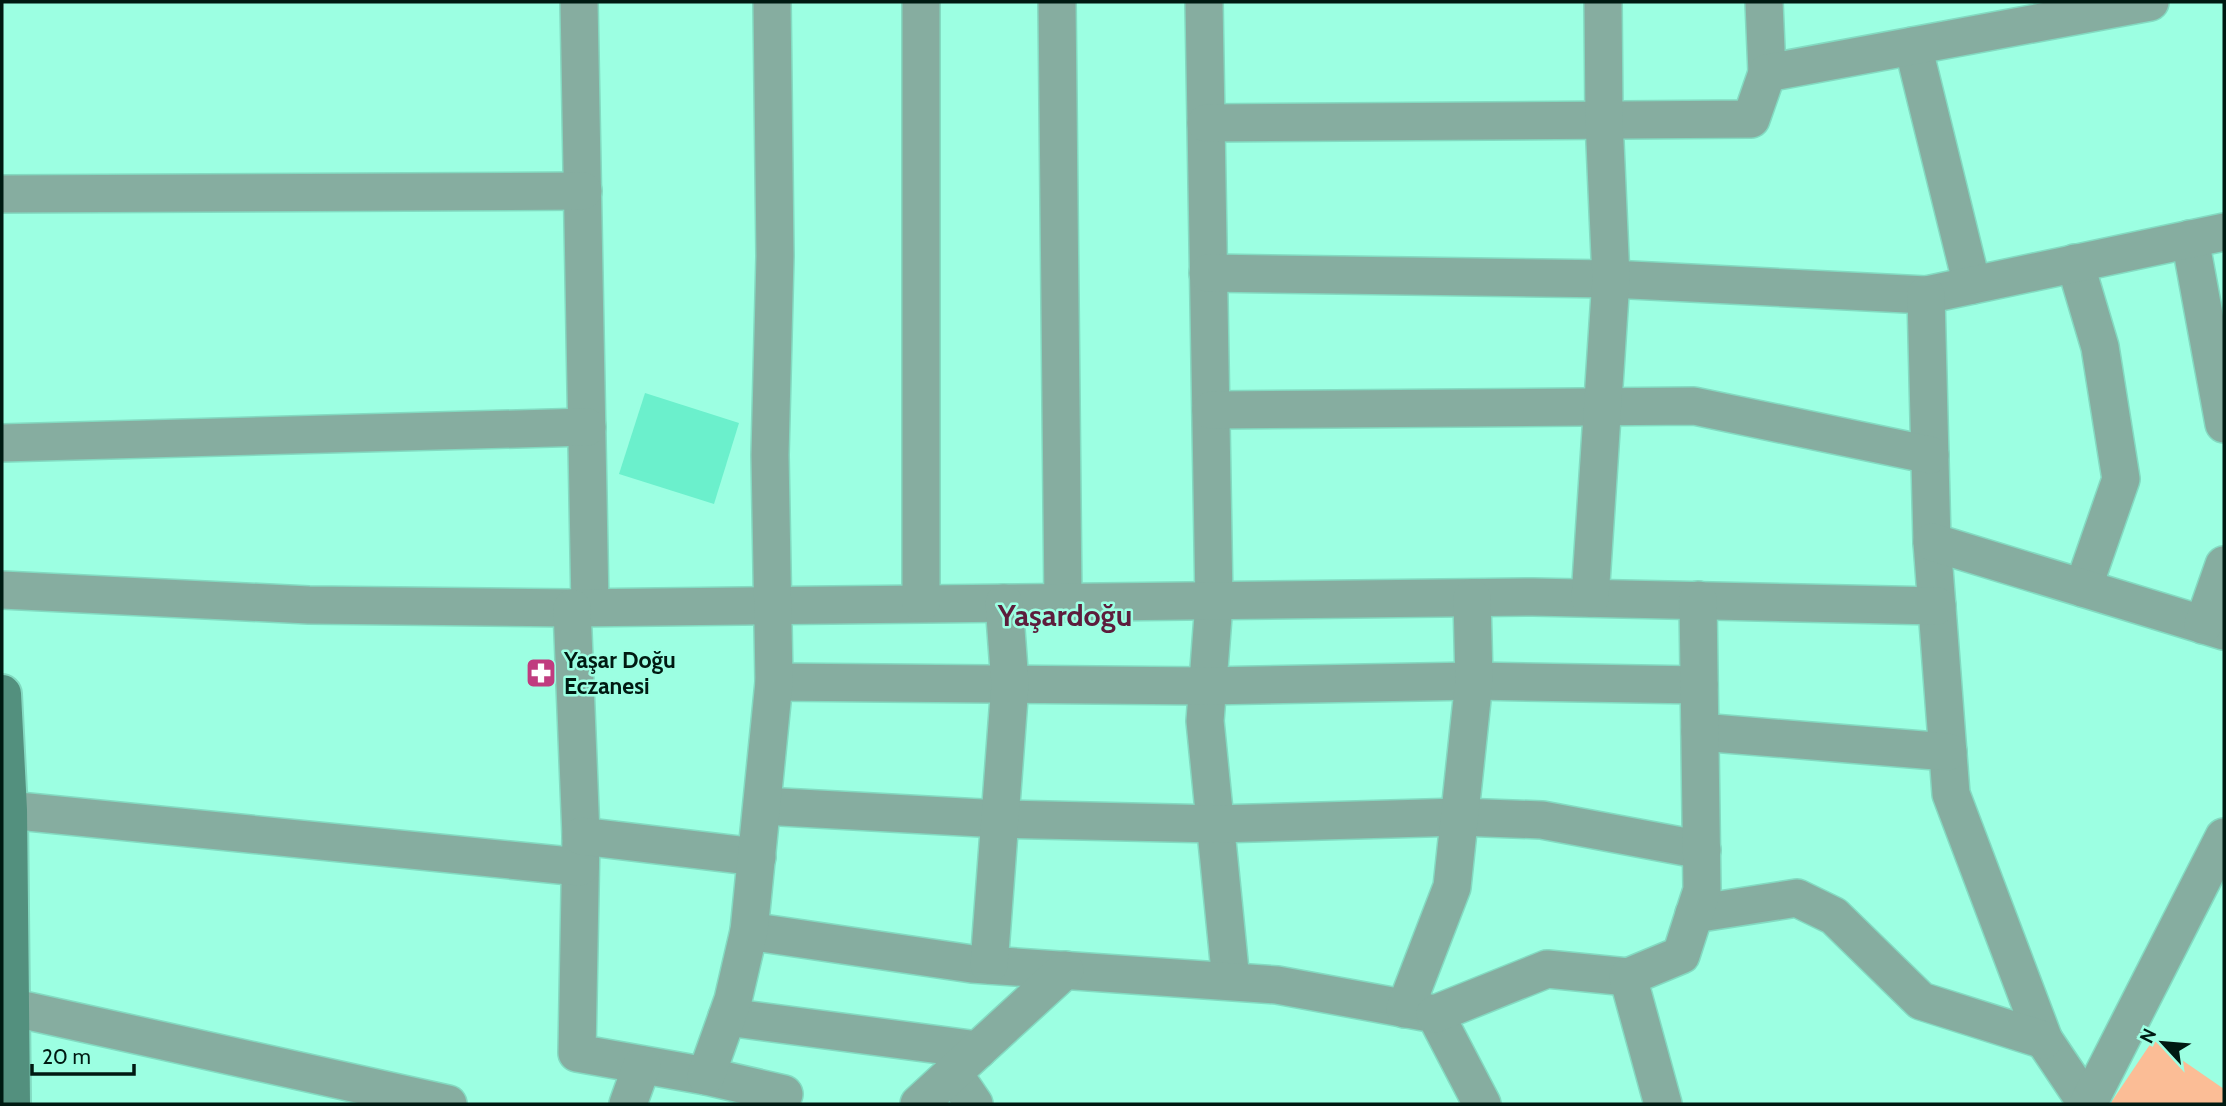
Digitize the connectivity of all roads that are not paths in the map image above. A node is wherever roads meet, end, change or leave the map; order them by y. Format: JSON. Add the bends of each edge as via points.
{"nodes":[{"id":1,"x":579,"y":2,"type":"edge"},
{"id":2,"x":772,"y":2,"type":"edge"},
{"id":3,"x":921,"y":2,"type":"edge"},
{"id":4,"x":1057,"y":2,"type":"edge"},
{"id":5,"x":1204,"y":2,"type":"edge"},
{"id":6,"x":1603,"y":2,"type":"edge"},
{"id":7,"x":1764,"y":2,"type":"edge"},
{"id":8,"x":2150,"y":2,"type":"edge"},
{"id":9,"x":1913,"y":46,"type":"junction"},
{"id":10,"x":1767,"y":73,"type":"junction"},
{"id":11,"x":1604,"y":120,"type":"junction"},
{"id":12,"x":1206,"y":123,"type":"junction"},
{"id":13,"x":583,"y":191,"type":"junction"},
{"id":14,"x":2,"y":194,"type":"edge"},
{"id":15,"x":2207,"y":236,"type":"edge"},
{"id":16,"x":2075,"y":263,"type":"junction"},
{"id":17,"x":1208,"y":273,"type":"junction"},
{"id":18,"x":1611,"y":279,"type":"junction"},
{"id":19,"x":1972,"y":285,"type":"junction"},
{"id":20,"x":1926,"y":295,"type":"junction"},
{"id":21,"x":1602,"y":408,"type":"junction"},
{"id":22,"x":1211,"y":410,"type":"junction"},
{"id":23,"x":2224,"y":424,"type":"edge"},
{"id":24,"x":587,"y":427,"type":"junction"},
{"id":25,"x":2,"y":443,"type":"edge"},
{"id":26,"x":1930,"y":455,"type":"junction"},
{"id":27,"x":1932,"y":542,"type":"junction"},
{"id":28,"x":2224,"y":565,"type":"edge"},
{"id":29,"x":2083,"y":588,"type":"junction"},
{"id":30,"x":2,"y":590,"type":"edge"},
{"id":31,"x":1472,"y":598,"type":"junction"},
{"id":32,"x":1590,"y":598,"type":"junction"},
{"id":33,"x":1698,"y":600,"type":"junction"},
{"id":34,"x":773,"y":603,"type":"junction"},
{"id":35,"x":921,"y":603,"type":"junction"},
{"id":36,"x":1004,"y":603,"type":"junction"},
{"id":37,"x":1063,"y":603,"type":"junction"},
{"id":38,"x":1214,"y":603,"type":"junction"},
{"id":39,"x":1937,"y":606,"type":"junction"},
{"id":40,"x":581,"y":607,"type":"junction"},
{"id":41,"x":2213,"y":628,"type":"edge"},
{"id":42,"x":1474,"y":681,"type":"junction"},
{"id":43,"x":774,"y":682,"type":"junction"},
{"id":44,"x":1010,"y":684,"type":"junction"},
{"id":45,"x":1699,"y":685,"type":"junction"},
{"id":46,"x":1206,"y":686,"type":"junction"},
{"id":47,"x":2,"y":694,"type":"edge"},
{"id":48,"x":1700,"y":732,"type":"junction"},
{"id":49,"x":1948,"y":752,"type":"junction"},
{"id":50,"x":763,"y":806,"type":"junction"},
{"id":51,"x":8,"y":810,"type":"junction"},
{"id":52,"x":1460,"y":817,"type":"junction"},
{"id":53,"x":1000,"y":819,"type":"junction"},
{"id":54,"x":1216,"y":824,"type":"junction"},
{"id":55,"x":2224,"y":837,"type":"edge"},
{"id":56,"x":1702,"y":850,"type":"junction"},
{"id":57,"x":580,"y":851,"type":"junction"},
{"id":58,"x":757,"y":857,"type":"junction"},
{"id":59,"x":1694,"y":914,"type":"junction"},
{"id":60,"x":6,"y":926,"type":"edge"},
{"id":61,"x":748,"y":931,"type":"junction"},
{"id":62,"x":989,"y":965,"type":"junction"},
{"id":63,"x":1065,"y":970,"type":"junction"},
{"id":64,"x":1628,"y":977,"type":"junction"},
{"id":65,"x":1231,"y":981,"type":"junction"},
{"id":66,"x":10,"y":1007,"type":"junction"},
{"id":67,"x":1420,"y":1012,"type":"junction"},
{"id":68,"x":727,"y":1017,"type":"junction"},
{"id":69,"x":2044,"y":1040,"type":"junction"},
{"id":70,"x":966,"y":1061,"type":"junction"},
{"id":71,"x":642,"y":1065,"type":"junction"},
{"id":72,"x":706,"y":1076,"type":"junction"},
{"id":73,"x":11,"y":1104,"type":"edge"},
{"id":74,"x":448,"y":1104,"type":"edge"},
{"id":75,"x":628,"y":1104,"type":"edge"},
{"id":76,"x":778,"y":1104,"type":"edge"},
{"id":77,"x":919,"y":1104,"type":"edge"},
{"id":78,"x":974,"y":1104,"type":"edge"},
{"id":79,"x":1482,"y":1104,"type":"edge"},
{"id":80,"x":1662,"y":1104,"type":"edge"},
{"id":81,"x":2087,"y":1104,"type":"edge"}],
"edges":[{"from":1,"to":13,"type":"street"},
{"from":2,"to":34,"type":"street"},
{"from":3,"to":35,"type":"street"},
{"from":4,"to":37,"type":"street"},
{"from":5,"to":12,"type":"street"},
{"from":6,"to":11,"type":"street"},
{"from":7,"to":10,"type":"street"},
{"from":8,"to":9,"type":"street"},
{"from":9,"to":10,"type":"street"},
{"from":9,"to":19,"type":"street"},
{"from":10,"to":11,"type":"street","via":[[1751,119]]},
{"from":11,"to":12,"type":"street"},
{"from":11,"to":18,"type":"street"},
{"from":12,"to":17,"type":"street"},
{"from":13,"to":14,"type":"street"},
{"from":13,"to":24,"type":"street"},
{"from":15,"to":16,"type":"street"},
{"from":15,"to":23,"type":"street"},
{"from":16,"to":19,"type":"street"},
{"from":16,"to":29,"type":"street","via":[[2100,347],[2121,480]]},
{"from":17,"to":18,"type":"street"},
{"from":17,"to":22,"type":"street"},
{"from":18,"to":20,"type":"street"},
{"from":18,"to":21,"type":"street"},
{"from":19,"to":20,"type":"street"},
{"from":20,"to":26,"type":"street"},
{"from":21,"to":22,"type":"street"},
{"from":21,"to":26,"type":"street","via":[[1694,406]]},
{"from":21,"to":32,"type":"street"},
{"from":22,"to":38,"type":"street"},
{"from":24,"to":25,"type":"street"},
{"from":24,"to":40,"type":"street"},
{"from":26,"to":27,"type":"street"},
{"from":27,"to":29,"type":"street"},
{"from":27,"to":39,"type":"street"},
{"from":28,"to":41,"type":"street"},
{"from":29,"to":41,"type":"street"},
{"from":30,"to":40,"type":"street","via":[[309,604]]},
{"from":31,"to":32,"type":"street"},
{"from":31,"to":38,"type":"street"},
{"from":31,"to":42,"type":"street"},
{"from":32,"to":33,"type":"street"},
{"from":33,"to":39,"type":"street"},
{"from":33,"to":45,"type":"street"},
{"from":34,"to":35,"type":"street"},
{"from":34,"to":40,"type":"street"},
{"from":34,"to":43,"type":"street"},
{"from":35,"to":36,"type":"street"},
{"from":36,"to":37,"type":"street"},
{"from":36,"to":44,"type":"street"},
{"from":37,"to":38,"type":"street"},
{"from":38,"to":46,"type":"street"},
{"from":39,"to":49,"type":"street"},
{"from":40,"to":57,"type":"street"},
{"from":42,"to":45,"type":"street"},
{"from":42,"to":46,"type":"street"},
{"from":42,"to":52,"type":"street"},
{"from":43,"to":44,"type":"street"},
{"from":43,"to":50,"type":"street"},
{"from":44,"to":46,"type":"street"},
{"from":44,"to":53,"type":"street"},
{"from":45,"to":48,"type":"street"},
{"from":46,"to":54,"type":"street","via":[[1205,721]]},
{"from":47,"to":51,"type":"main road"},
{"from":48,"to":49,"type":"street"},
{"from":48,"to":56,"type":"street"},
{"from":49,"to":69,"type":"street","via":[[1951,794]]},
{"from":50,"to":53,"type":"street"},
{"from":50,"to":58,"type":"street"},
{"from":51,"to":57,"type":"street"},
{"from":51,"to":60,"type":"main road"},
{"from":52,"to":54,"type":"street"},
{"from":52,"to":56,"type":"street","via":[[1542,820]]},
{"from":52,"to":67,"type":"street","via":[[1452,887]]},
{"from":53,"to":54,"type":"street"},
{"from":53,"to":62,"type":"street"},
{"from":54,"to":65,"type":"street"},
{"from":55,"to":81,"type":"street"},
{"from":56,"to":59,"type":"street","via":[[1702,890]]},
{"from":57,"to":58,"type":"street"},
{"from":57,"to":71,"type":"street","via":[[577,1054]]},
{"from":58,"to":61,"type":"street"},
{"from":59,"to":64,"type":"street","via":[[1681,955]]},
{"from":59,"to":69,"type":"street","via":[[1797,898],[1834,916],[1921,1001]]},
{"from":60,"to":66,"type":"main road"},
{"from":61,"to":62,"type":"street"},
{"from":61,"to":68,"type":"street"},
{"from":62,"to":63,"type":"street"},
{"from":63,"to":65,"type":"street"},
{"from":63,"to":70,"type":"street"},
{"from":64,"to":67,"type":"street","via":[[1547,969]]},
{"from":64,"to":80,"type":"street"},
{"from":65,"to":67,"type":"street"},
{"from":66,"to":73,"type":"main road"},
{"from":66,"to":74,"type":"street"},
{"from":67,"to":79,"type":"street"},
{"from":68,"to":70,"type":"street"},
{"from":68,"to":72,"type":"street"},
{"from":69,"to":81,"type":"street"},
{"from":70,"to":77,"type":"street"},
{"from":70,"to":78,"type":"street"},
{"from":71,"to":72,"type":"street"},
{"from":71,"to":75,"type":"street"},
{"from":72,"to":76,"type":"street","via":[[784,1094]]}]}
